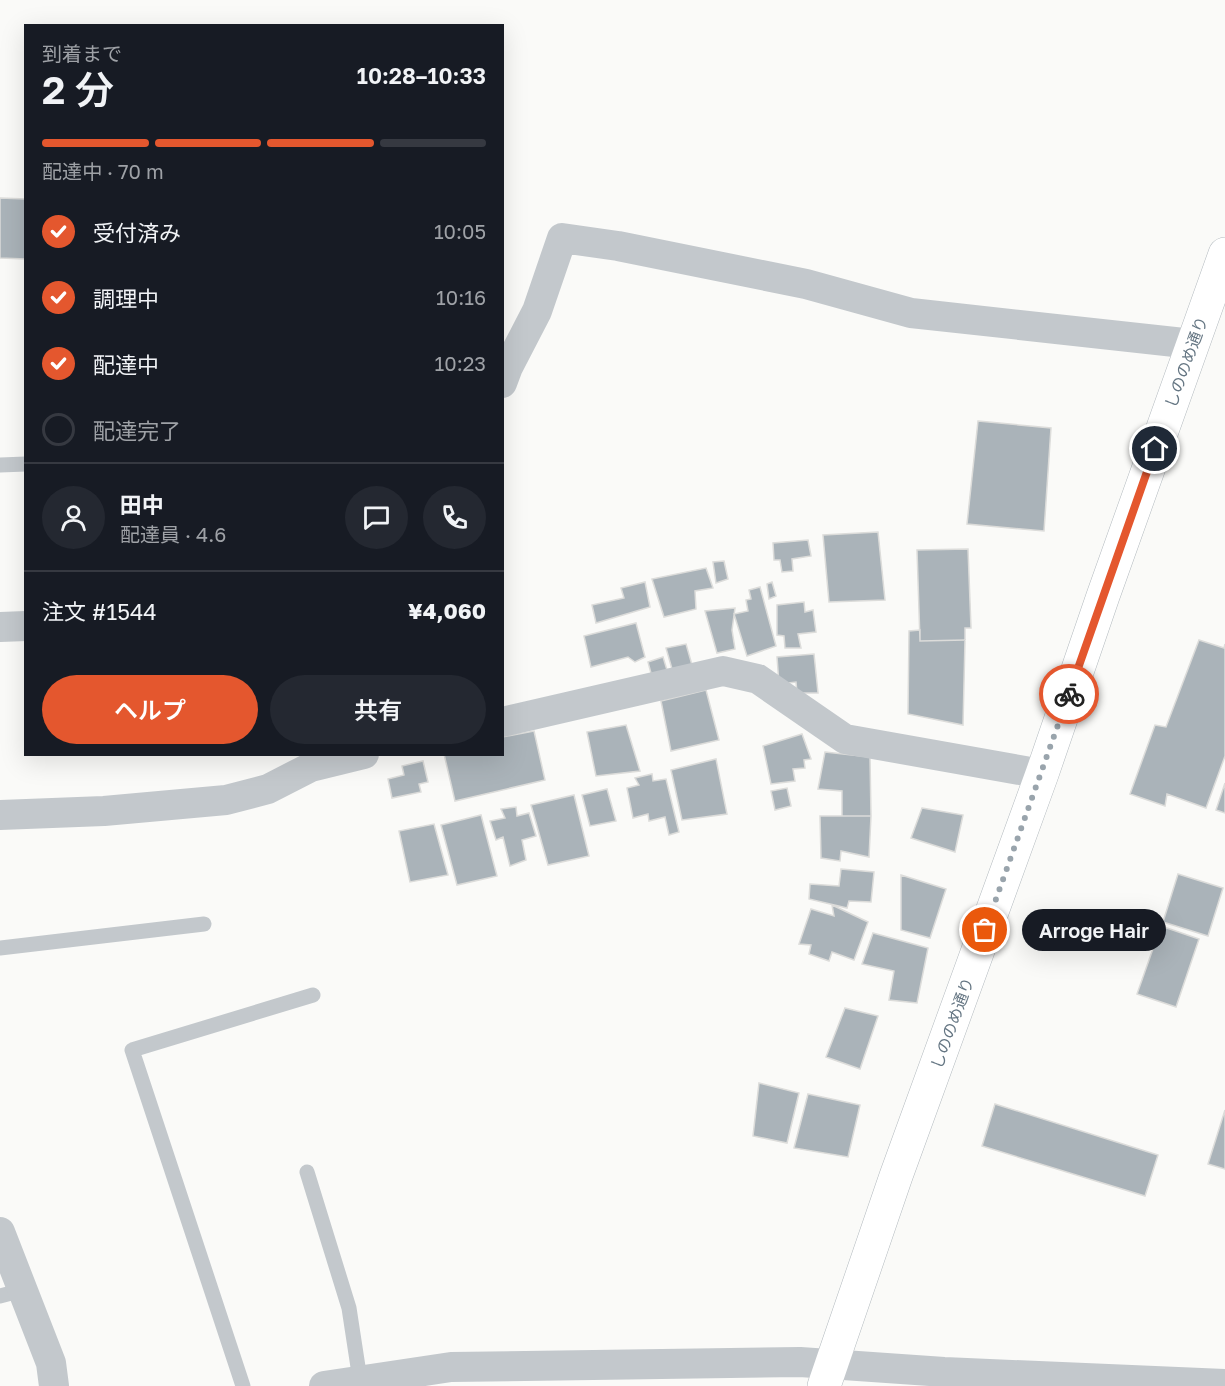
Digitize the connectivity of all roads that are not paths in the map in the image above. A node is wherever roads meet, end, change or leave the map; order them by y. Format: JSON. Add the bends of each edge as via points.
{"nodes":[{"id":1,"x":1225,"y":254,"type":"edge"},
{"id":2,"x":1193,"y":344,"type":"junction"},
{"id":3,"x":504,"y":378,"type":"edge"},
{"id":4,"x":24,"y":464,"type":"edge"},
{"id":5,"x":0,"y":465,"type":"edge"},
{"id":6,"x":24,"y":626,"type":"edge"},
{"id":7,"x":0,"y":627,"type":"edge"},
{"id":8,"x":504,"y":722,"type":"edge"},
{"id":9,"x":356,"y":756,"type":"edge"},
{"id":10,"x":1042,"y":774,"type":"junction"},
{"id":11,"x":0,"y":815,"type":"edge"},
{"id":12,"x":204,"y":924,"type":"dead end"},
{"id":13,"x":0,"y":948,"type":"edge"},
{"id":14,"x":313,"y":995,"type":"dead end"},
{"id":15,"x":307,"y":1172,"type":"dead end"},
{"id":16,"x":0,"y":1232,"type":"edge"},
{"id":17,"x":12,"y":1293,"type":"edge"},
{"id":18,"x":828,"y":1375,"type":"edge"},
{"id":19,"x":945,"y":1379,"type":"edge"},
{"id":20,"x":360,"y":1383,"type":"edge"},
{"id":21,"x":1225,"y":1384,"type":"edge"},
{"id":22,"x":54,"y":1386,"type":"edge"},
{"id":23,"x":243,"y":1386,"type":"edge"},
{"id":24,"x":324,"y":1386,"type":"edge"}],
"edges":[{"from":1,"to":2,"type":"main road","name":"しののめ通り"},
{"from":2,"to":3,"type":"street","via":[[912,313],[806,284],[562,237],[537,312]]},
{"from":2,"to":10,"type":"main road","name":"しののめ通り"},
{"from":4,"to":5,"type":"lane"},
{"from":6,"to":7,"type":"street"},
{"from":8,"to":10,"type":"street","via":[[723,671],[758,680],[845,739]]},
{"from":9,"to":11,"type":"street","via":[[311,767],[268,789],[226,800]]},
{"from":10,"to":18,"type":"main road","name":"しののめ通り"},
{"from":12,"to":13,"type":"lane"},
{"from":14,"to":23,"type":"lane","via":[[132,1050]]},
{"from":15,"to":20,"type":"lane","via":[[349,1308]]},
{"from":16,"to":17,"type":"street"},
{"from":17,"to":22,"type":"street","via":[[51,1363]]},
{"from":18,"to":19,"type":"street"},
{"from":18,"to":20,"type":"street","via":[[451,1367]]},
{"from":19,"to":21,"type":"street"},
{"from":20,"to":24,"type":"street"}]}
